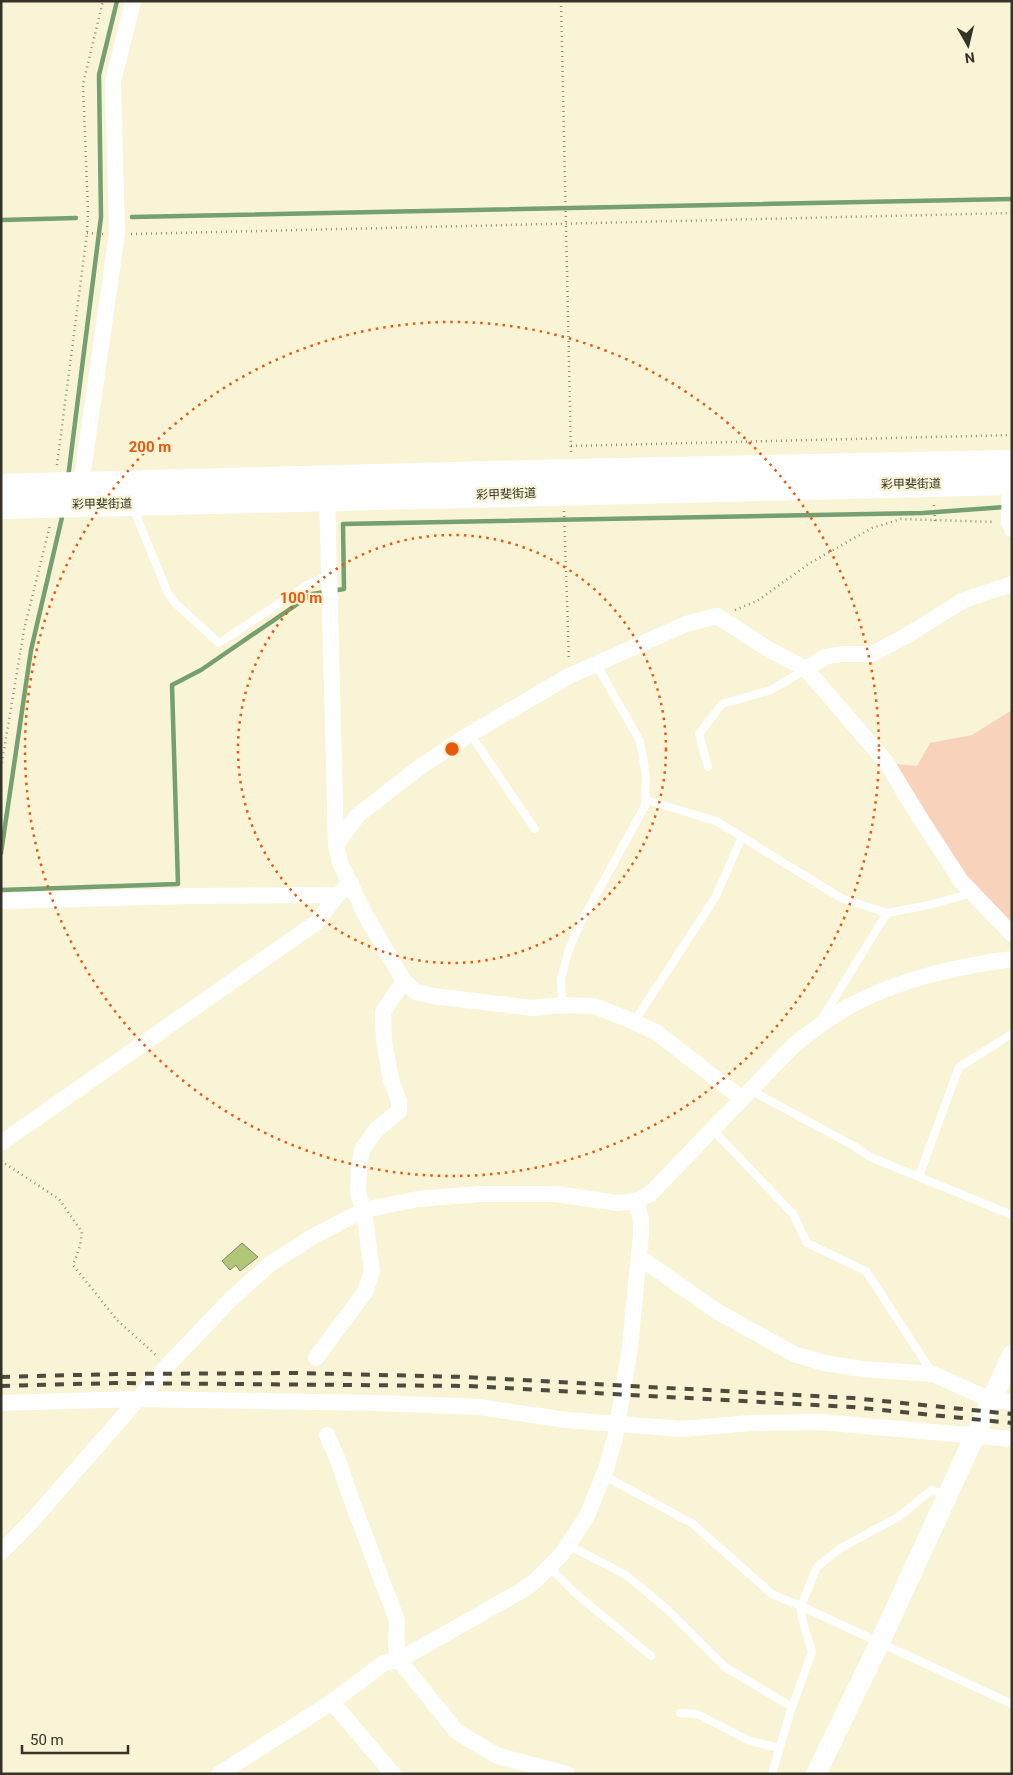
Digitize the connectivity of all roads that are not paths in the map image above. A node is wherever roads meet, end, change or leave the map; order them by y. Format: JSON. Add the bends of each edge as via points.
{"nodes":[{"id":1,"x":133,"y":1,"type":"edge"},
{"id":2,"x":1011,"y":476,"type":"edge"},
{"id":3,"x":1,"y":487,"type":"edge"},
{"id":4,"x":326,"y":489,"type":"junction"},
{"id":5,"x":64,"y":494,"type":"junction"},
{"id":6,"x":131,"y":504,"type":"junction"},
{"id":7,"x":1,"y":506,"type":"edge"},
{"id":8,"x":1010,"y":526,"type":"edge"},
{"id":9,"x":329,"y":578,"type":"junction"},
{"id":10,"x":1012,"y":584,"type":"edge"},
{"id":11,"x":596,"y":664,"type":"junction"},
{"id":12,"x":806,"y":670,"type":"junction"},
{"id":13,"x":470,"y":734,"type":"junction"},
{"id":14,"x":708,"y":767,"type":"dead end"},
{"id":15,"x":646,"y":800,"type":"junction"},
{"id":16,"x":534,"y":828,"type":"dead end"},
{"id":17,"x":742,"y":836,"type":"junction"},
{"id":18,"x":336,"y":845,"type":"junction"},
{"id":19,"x":351,"y":883,"type":"junction"},
{"id":20,"x":972,"y":893,"type":"junction"},
{"id":21,"x":336,"y":895,"type":"junction"},
{"id":22,"x":1,"y":901,"type":"edge"},
{"id":23,"x":888,"y":913,"type":"junction"},
{"id":24,"x":1012,"y":934,"type":"edge"},
{"id":25,"x":1012,"y":959,"type":"edge"},
{"id":26,"x":404,"y":981,"type":"junction"},
{"id":27,"x":562,"y":1005,"type":"junction"},
{"id":28,"x":634,"y":1022,"type":"junction"},
{"id":29,"x":816,"y":1028,"type":"junction"},
{"id":30,"x":1012,"y":1034,"type":"edge"},
{"id":31,"x":745,"y":1094,"type":"junction"},
{"id":32,"x":712,"y":1129,"type":"junction"},
{"id":33,"x":1,"y":1143,"type":"edge"},
{"id":34,"x":919,"y":1176,"type":"junction"},
{"id":35,"x":636,"y":1200,"type":"junction"},
{"id":36,"x":364,"y":1210,"type":"junction"},
{"id":37,"x":1012,"y":1214,"type":"edge"},
{"id":38,"x":639,"y":1257,"type":"junction"},
{"id":39,"x":1012,"y":1356,"type":"edge"},
{"id":40,"x":316,"y":1358,"type":"dead end"},
{"id":41,"x":933,"y":1374,"type":"junction"},
{"id":42,"x":140,"y":1399,"type":"junction"},
{"id":43,"x":991,"y":1400,"type":"junction"},
{"id":44,"x":1012,"y":1402,"type":"edge"},
{"id":45,"x":1,"y":1403,"type":"edge"},
{"id":46,"x":617,"y":1424,"type":"junction"},
{"id":47,"x":327,"y":1436,"type":"dead end"},
{"id":48,"x":975,"y":1436,"type":"junction"},
{"id":49,"x":1012,"y":1439,"type":"edge"},
{"id":50,"x":603,"y":1475,"type":"junction"},
{"id":51,"x":948,"y":1496,"type":"junction"},
{"id":52,"x":568,"y":1545,"type":"junction"},
{"id":53,"x":1,"y":1552,"type":"edge"},
{"id":54,"x":549,"y":1567,"type":"junction"},
{"id":55,"x":801,"y":1606,"type":"junction"},
{"id":56,"x":880,"y":1642,"type":"junction"},
{"id":57,"x":651,"y":1656,"type":"dead end"},
{"id":58,"x":399,"y":1660,"type":"junction"},
{"id":59,"x":332,"y":1702,"type":"junction"},
{"id":60,"x":1012,"y":1704,"type":"edge"},
{"id":61,"x":792,"y":1707,"type":"junction"},
{"id":62,"x":680,"y":1713,"type":"dead end"},
{"id":63,"x":779,"y":1748,"type":"junction"},
{"id":64,"x":219,"y":1774,"type":"edge"},
{"id":65,"x":393,"y":1774,"type":"edge"},
{"id":66,"x":567,"y":1774,"type":"edge"},
{"id":67,"x":772,"y":1774,"type":"edge"},
{"id":68,"x":816,"y":1774,"type":"edge"}],
"edges":[{"from":1,"to":5,"type":"street","via":[[113,81],[118,234]]},
{"from":2,"to":4,"type":"highway","name":"彩甲斐街道"},
{"from":2,"to":4,"type":"highway","name":"彩甲斐街道","via":[[571,472]]},
{"from":2,"to":8,"type":"street"},
{"from":3,"to":5,"type":"highway","name":"彩甲斐街道"},
{"from":4,"to":5,"type":"highway","name":"彩甲斐街道"},
{"from":4,"to":6,"type":"highway","name":"彩甲斐街道"},
{"from":4,"to":9,"type":"street"},
{"from":5,"to":6,"type":"highway","name":"彩甲斐街道"},
{"from":5,"to":7,"type":"highway","name":"彩甲斐街道"},
{"from":6,"to":9,"type":"lane","via":[[168,593],[219,643],[306,585]]},
{"from":9,"to":18,"type":"street"},
{"from":10,"to":12,"type":"street","via":[[964,600],[872,654],[826,657]]},
{"from":11,"to":12,"type":"street","via":[[686,624],[717,616],[768,650]]},
{"from":11,"to":13,"type":"street","via":[[569,676]]},
{"from":11,"to":15,"type":"lane","via":[[640,740]]},
{"from":12,"to":14,"type":"lane","via":[[772,690],[722,704],[699,734]]},
{"from":12,"to":20,"type":"street","via":[[886,762],[961,881]]},
{"from":13,"to":16,"type":"lane"},
{"from":13,"to":18,"type":"street","via":[[420,767],[358,815]]},
{"from":15,"to":17,"type":"lane","via":[[716,821]]},
{"from":15,"to":27,"type":"lane","via":[[569,949],[561,978]]},
{"from":17,"to":23,"type":"lane","via":[[841,898]]},
{"from":17,"to":28,"type":"lane","via":[[716,896]]},
{"from":18,"to":19,"type":"street","via":[[340,863]]},
{"from":19,"to":21,"type":"street"},
{"from":19,"to":26,"type":"street","via":[[366,916]]},
{"from":20,"to":23,"type":"lane"},
{"from":20,"to":24,"type":"street"},
{"from":21,"to":22,"type":"street"},
{"from":21,"to":33,"type":"street","via":[[317,922]]},
{"from":23,"to":29,"type":"lane"},
{"from":25,"to":29,"type":"street","via":[[910,980],[844,1009]]},
{"from":26,"to":27,"type":"street","via":[[416,992],[433,996],[533,1008]]},
{"from":26,"to":36,"type":"street","via":[[383,1012],[384,1040],[399,1111],[376,1130],[363,1148],[358,1193]]},
{"from":27,"to":28,"type":"street","via":[[594,1006]]},
{"from":28,"to":31,"type":"street","via":[[656,1032]]},
{"from":29,"to":31,"type":"street","via":[[794,1044]]},
{"from":30,"to":34,"type":"lane","via":[[959,1067]]},
{"from":31,"to":32,"type":"street"},
{"from":31,"to":34,"type":"lane","via":[[854,1146],[870,1157]]},
{"from":32,"to":35,"type":"street","via":[[650,1194]]},
{"from":32,"to":41,"type":"lane","via":[[793,1214],[807,1243],[866,1271]]},
{"from":34,"to":37,"type":"lane"},
{"from":35,"to":36,"type":"street","via":[[618,1203],[555,1194],[479,1194],[418,1199]]},
{"from":35,"to":38,"type":"street","via":[[641,1220]]},
{"from":36,"to":40,"type":"street","via":[[372,1271],[365,1292]]},
{"from":36,"to":42,"type":"street","via":[[270,1264],[231,1299]]},
{"from":38,"to":41,"type":"street","via":[[718,1312],[794,1354],[862,1369]]},
{"from":38,"to":46,"type":"street","via":[[630,1347]]},
{"from":39,"to":43,"type":"street"},
{"from":41,"to":43,"type":"street"},
{"from":42,"to":45,"type":"street"},
{"from":42,"to":46,"type":"street","via":[[479,1408]]},
{"from":42,"to":53,"type":"street"},
{"from":43,"to":44,"type":"street"},
{"from":43,"to":48,"type":"street"},
{"from":46,"to":48,"type":"street","via":[[683,1429],[750,1423],[820,1422]]},
{"from":46,"to":50,"type":"street"},
{"from":47,"to":58,"type":"street","via":[[397,1620],[396,1651]]},
{"from":48,"to":49,"type":"street"},
{"from":48,"to":51,"type":"street"},
{"from":50,"to":52,"type":"street","via":[[587,1516]]},
{"from":50,"to":55,"type":"lane","via":[[693,1524],[772,1594]]},
{"from":51,"to":55,"type":"lane","via":[[932,1490],[898,1517],[839,1549],[817,1566]]},
{"from":51,"to":56,"type":"street"},
{"from":52,"to":54,"type":"street"},
{"from":52,"to":61,"type":"lane","via":[[626,1575],[668,1610],[725,1666]]},
{"from":54,"to":57,"type":"lane"},
{"from":54,"to":58,"type":"street","via":[[521,1591]]},
{"from":55,"to":56,"type":"lane"},
{"from":55,"to":61,"type":"lane","via":[[812,1652]]},
{"from":56,"to":60,"type":"lane"},
{"from":56,"to":68,"type":"street"},
{"from":58,"to":59,"type":"street","via":[[384,1663]]},
{"from":58,"to":66,"type":"street","via":[[457,1732],[498,1756]]},
{"from":59,"to":64,"type":"street"},
{"from":59,"to":65,"type":"street"},
{"from":61,"to":63,"type":"lane"},
{"from":62,"to":63,"type":"lane","via":[[697,1714],[750,1741]]},
{"from":63,"to":67,"type":"lane"}]}
